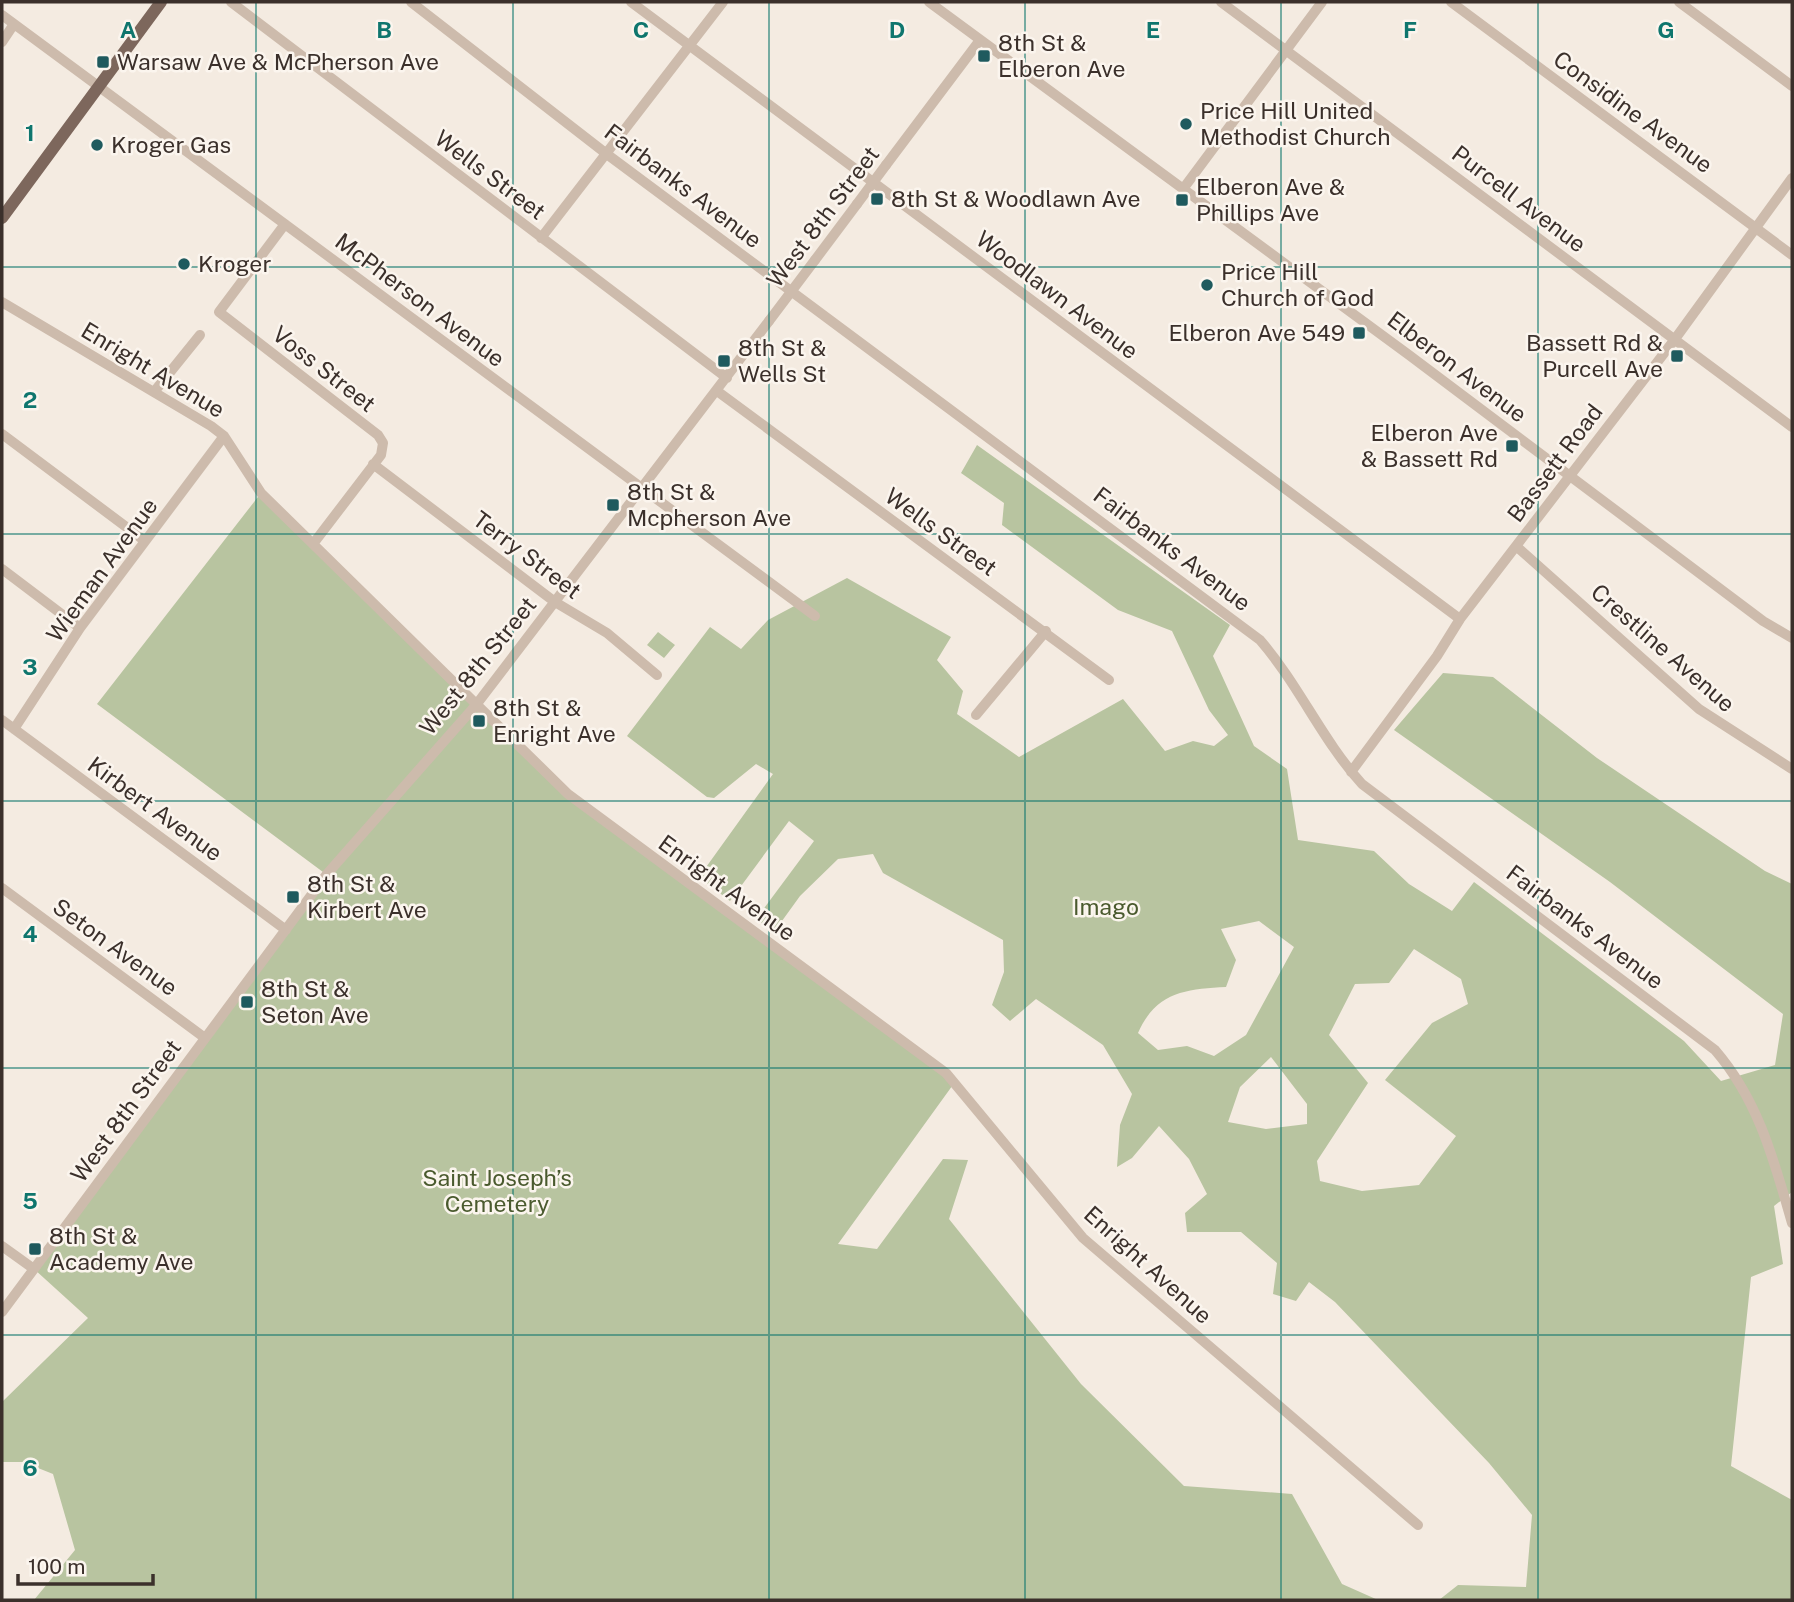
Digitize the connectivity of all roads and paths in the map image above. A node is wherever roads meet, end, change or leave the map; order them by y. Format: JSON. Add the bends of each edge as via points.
{"nodes":[{"id":1,"x":161,"y":2,"type":"edge"},
{"id":2,"x":231,"y":2,"type":"edge"},
{"id":3,"x":411,"y":2,"type":"edge"},
{"id":4,"x":631,"y":2,"type":"edge"},
{"id":5,"x":723,"y":2,"type":"edge"},
{"id":6,"x":1221,"y":2,"type":"edge"},
{"id":7,"x":1322,"y":2,"type":"edge"},
{"id":8,"x":1451,"y":2,"type":"edge"},
{"id":9,"x":1679,"y":2,"type":"edge"},
{"id":10,"x":936,"y":4,"type":"edge"},
{"id":11,"x":2,"y":15,"type":"edge"},
{"id":12,"x":15,"y":24,"type":"junction"},
{"id":13,"x":980,"y":40,"type":"junction"},
{"id":14,"x":2,"y":42,"type":"edge"},
{"id":15,"x":690,"y":46,"type":"junction"},
{"id":16,"x":1287,"y":51,"type":"junction"},
{"id":17,"x":99,"y":86,"type":"junction"},
{"id":18,"x":1792,"y":86,"type":"edge"},
{"id":19,"x":608,"y":155,"type":"junction"},
{"id":20,"x":1792,"y":177,"type":"edge"},
{"id":21,"x":1184,"y":189,"type":"junction"},
{"id":22,"x":2,"y":218,"type":"edge"},
{"id":23,"x":285,"y":224,"type":"junction"},
{"id":24,"x":1757,"y":228,"type":"junction"},
{"id":25,"x":541,"y":238,"type":"junction"},
{"id":26,"x":1792,"y":255,"type":"edge"},
{"id":27,"x":2,"y":302,"type":"edge"},
{"id":28,"x":200,"y":335,"type":"dead end"},
{"id":29,"x":1675,"y":339,"type":"junction"},
{"id":30,"x":727,"y":378,"type":"junction"},
{"id":31,"x":717,"y":391,"type":"junction"},
{"id":32,"x":154,"y":392,"type":"junction"},
{"id":33,"x":1792,"y":427,"type":"edge"},
{"id":34,"x":2,"y":433,"type":"edge"},
{"id":35,"x":224,"y":436,"type":"junction"},
{"id":36,"x":373,"y":464,"type":"junction"},
{"id":37,"x":1569,"y":474,"type":"junction"},
{"id":38,"x":641,"y":489,"type":"junction"},
{"id":39,"x":145,"y":541,"type":"junction"},
{"id":40,"x":313,"y":544,"type":"junction"},
{"id":41,"x":1517,"y":546,"type":"junction"},
{"id":42,"x":2,"y":569,"type":"edge"},
{"id":43,"x":555,"y":602,"type":"junction"},
{"id":44,"x":815,"y":616,"type":"dead end"},
{"id":45,"x":1460,"y":618,"type":"junction"},
{"id":46,"x":80,"y":628,"type":"junction"},
{"id":47,"x":1046,"y":631,"type":"junction"},
{"id":48,"x":1792,"y":638,"type":"edge"},
{"id":49,"x":657,"y":675,"type":"dead end"},
{"id":50,"x":1109,"y":680,"type":"dead end"},
{"id":51,"x":476,"y":705,"type":"junction"},
{"id":52,"x":976,"y":715,"type":"dead end"},
{"id":53,"x":2,"y":720,"type":"edge"},
{"id":54,"x":14,"y":729,"type":"junction"},
{"id":55,"x":1792,"y":769,"type":"edge"},
{"id":56,"x":1351,"y":772,"type":"junction"},
{"id":57,"x":2,"y":888,"type":"edge"},
{"id":58,"x":286,"y":930,"type":"junction"},
{"id":59,"x":205,"y":1038,"type":"junction"},
{"id":60,"x":1792,"y":1223,"type":"edge"},
{"id":61,"x":2,"y":1246,"type":"edge"},
{"id":62,"x":34,"y":1269,"type":"junction"},
{"id":63,"x":2,"y":1312,"type":"edge"},
{"id":64,"x":1418,"y":1525,"type":"dead end"}],
"edges":[{"from":1,"to":17,"type":"main road"},
{"from":2,"to":25,"type":"street","name":"Wells Street"},
{"from":3,"to":19,"type":"street","name":"Fairbanks Avenue"},
{"from":4,"to":15,"type":"street","name":"Woodlawn Avenue"},
{"from":5,"to":15,"type":"street"},
{"from":6,"to":16,"type":"street","name":"Purcell Avenue"},
{"from":7,"to":16,"type":"street"},
{"from":8,"to":24,"type":"street","name":"Considine Avenue"},
{"from":9,"to":18,"type":"street"},
{"from":10,"to":13,"type":"street","name":"Elberon Avenue"},
{"from":11,"to":12,"type":"street","name":"McPherson Avenue"},
{"from":12,"to":14,"type":"street"},
{"from":12,"to":17,"type":"street","name":"McPherson Avenue"},
{"from":13,"to":21,"type":"street","name":"Elberon Avenue"},
{"from":13,"to":30,"type":"street","name":"West 8th Street","bridge":true},
{"from":15,"to":19,"type":"street"},
{"from":15,"to":45,"type":"street","name":"Woodlawn Avenue"},
{"from":16,"to":21,"type":"street"},
{"from":16,"to":29,"type":"street","name":"Purcell Avenue"},
{"from":17,"to":22,"type":"main road"},
{"from":17,"to":23,"type":"street","name":"McPherson Avenue"},
{"from":19,"to":25,"type":"street"},
{"from":19,"to":56,"type":"street","name":"Fairbanks Avenue","via":[[1240,622],[1286,670]]},
{"from":20,"to":24,"type":"street","name":"Bassett Road"},
{"from":21,"to":37,"type":"street","name":"Elberon Avenue"},
{"from":23,"to":36,"type":"street","name":"Voss Street","via":[[219,313],[378,435],[383,448]]},
{"from":23,"to":38,"type":"street","name":"McPherson Avenue"},
{"from":24,"to":26,"type":"street","name":"Considine Avenue"},
{"from":24,"to":29,"type":"street","name":"Bassett Road"},
{"from":25,"to":30,"type":"street","name":"Wells Street"},
{"from":27,"to":32,"type":"street","name":"Enright Avenue"},
{"from":28,"to":32,"type":"street"},
{"from":29,"to":33,"type":"street","name":"Purcell Avenue"},
{"from":29,"to":37,"type":"street","name":"Bassett Road"},
{"from":30,"to":31,"type":"street","name":"West 8th Street"},
{"from":31,"to":38,"type":"street","name":"West 8th Street"},
{"from":31,"to":47,"type":"street","name":"Wells Street"},
{"from":32,"to":35,"type":"street","name":"Enright Avenue"},
{"from":34,"to":39,"type":"street"},
{"from":35,"to":39,"type":"street","name":"Wieman Avenue"},
{"from":35,"to":40,"type":"street","name":"Enright Avenue","via":[[261,492]]},
{"from":36,"to":40,"type":"street"},
{"from":36,"to":43,"type":"street","name":"Terry Street"},
{"from":37,"to":41,"type":"street","name":"Bassett Road"},
{"from":37,"to":48,"type":"street","name":"Elberon Avenue"},
{"from":38,"to":43,"type":"street","name":"West 8th Street"},
{"from":38,"to":44,"type":"street","name":"McPherson Avenue"},
{"from":39,"to":46,"type":"street","name":"Wieman Avenue"},
{"from":40,"to":51,"type":"street","name":"Enright Avenue"},
{"from":41,"to":45,"type":"street","name":"Bassett Road"},
{"from":41,"to":55,"type":"street","name":"Crestline Avenue","via":[[1699,709]]},
{"from":42,"to":46,"type":"street"},
{"from":43,"to":49,"type":"street","name":"Terry Street","via":[[607,632]]},
{"from":43,"to":51,"type":"street","name":"West 8th Street"},
{"from":45,"to":56,"type":"street","name":"Bassett Road"},
{"from":46,"to":54,"type":"street","name":"Wieman Avenue"},
{"from":47,"to":50,"type":"street","name":"Wells Street"},
{"from":47,"to":52,"type":"street"},
{"from":51,"to":58,"type":"street","name":"West 8th Street","via":[[327,874]]},
{"from":51,"to":64,"type":"street","name":"Enright Avenue","via":[[568,794],[946,1073],[1083,1238]]},
{"from":53,"to":54,"type":"street","name":"Kirbert Avenue"},
{"from":54,"to":58,"type":"street","name":"Kirbert Avenue"},
{"from":56,"to":60,"type":"street","name":"Fairbanks Avenue","via":[[1377,798],[1715,1050],[1752,1103]]},
{"from":57,"to":59,"type":"street","name":"Seton Avenue"},
{"from":58,"to":59,"type":"street","name":"West 8th Street"},
{"from":59,"to":62,"type":"street","name":"West 8th Street"},
{"from":61,"to":62,"type":"street"},
{"from":62,"to":63,"type":"street","name":"West 8th Street"}]}
